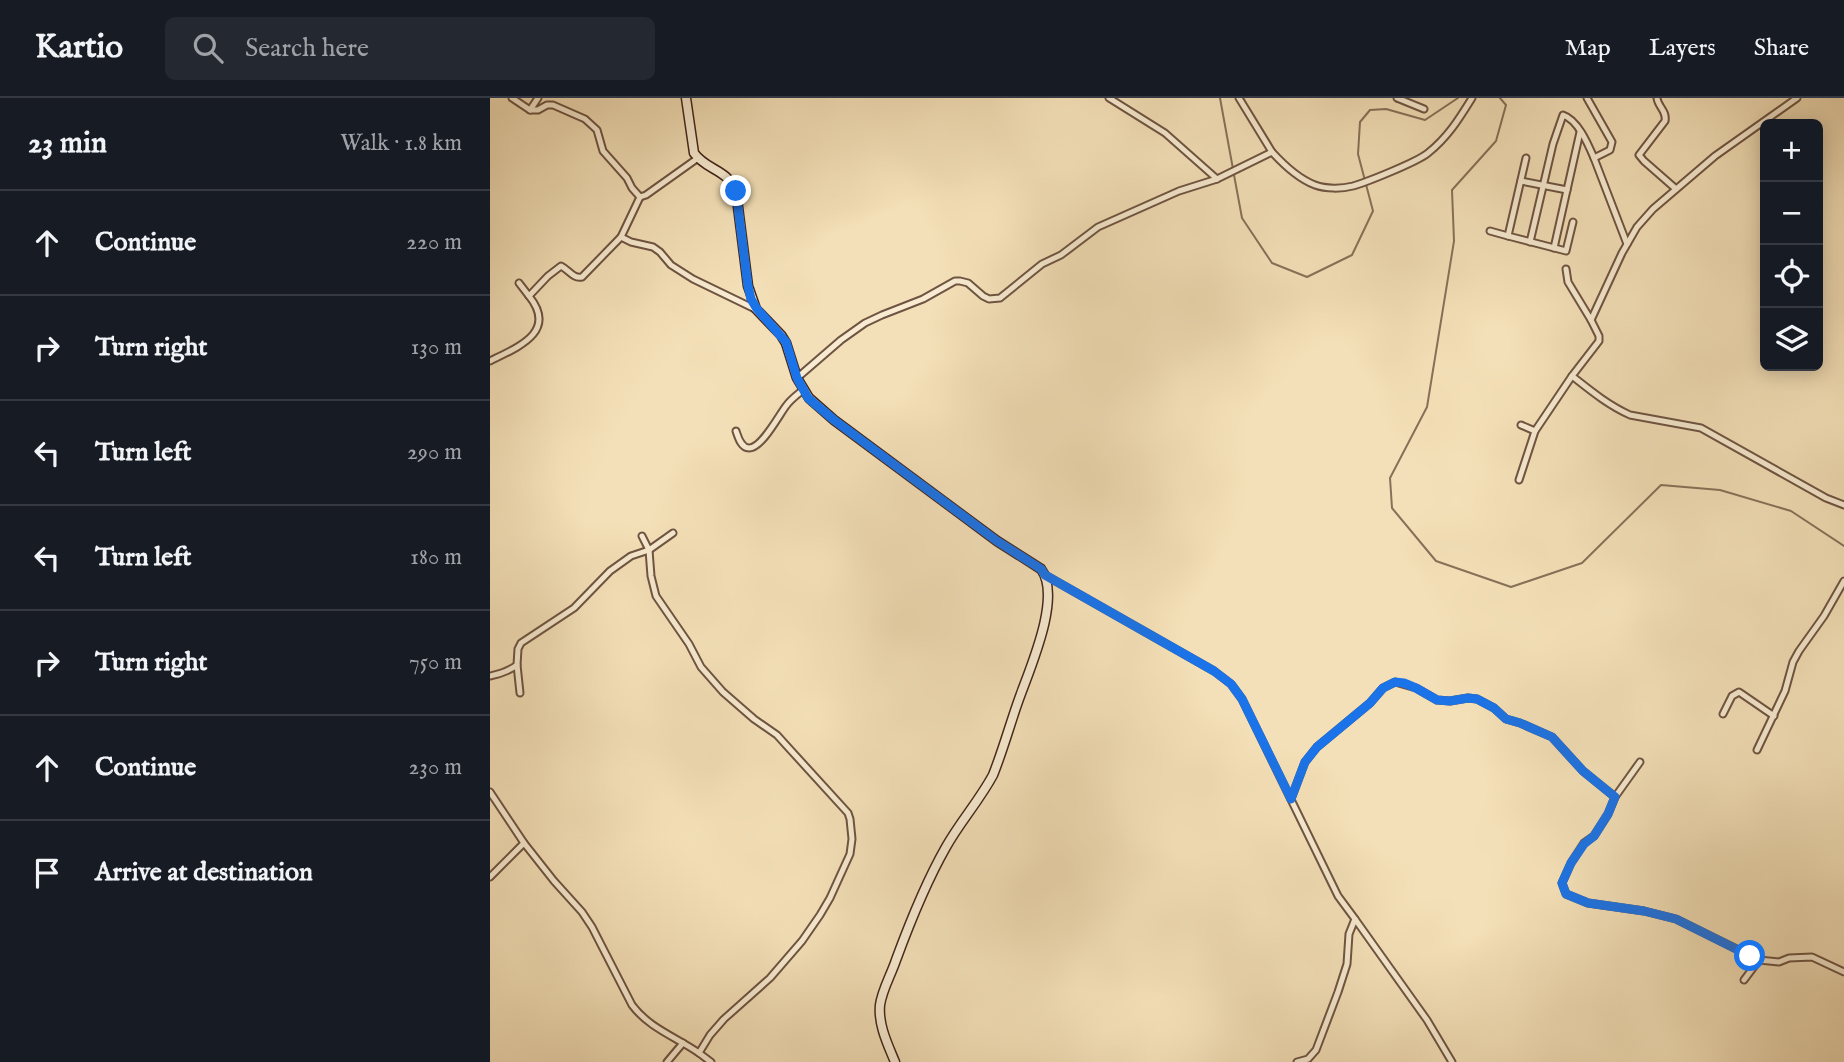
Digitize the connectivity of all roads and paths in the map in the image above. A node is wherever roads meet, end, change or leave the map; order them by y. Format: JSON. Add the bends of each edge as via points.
{"nodes":[{"id":1,"x":512,"y":98,"type":"edge"},
{"id":2,"x":538,"y":98,"type":"edge"},
{"id":3,"x":686,"y":98,"type":"edge"},
{"id":4,"x":1109,"y":98,"type":"edge"},
{"id":5,"x":1239,"y":98,"type":"edge"},
{"id":6,"x":1397,"y":98,"type":"edge"},
{"id":7,"x":1472,"y":98,"type":"edge"},
{"id":8,"x":1587,"y":98,"type":"edge"},
{"id":9,"x":1657,"y":98,"type":"edge"},
{"id":10,"x":1797,"y":98,"type":"edge"},
{"id":11,"x":1424,"y":109,"type":"dead end"},
{"id":12,"x":530,"y":110,"type":"junction"},
{"id":13,"x":1580,"y":132,"type":"junction"},
{"id":14,"x":1272,"y":152,"type":"junction"},
{"id":15,"x":698,"y":158,"type":"junction"},
{"id":16,"x":1526,"y":158,"type":"dead end"},
{"id":17,"x":1594,"y":158,"type":"junction"},
{"id":18,"x":1217,"y":179,"type":"junction"},
{"id":19,"x":1521,"y":181,"type":"junction"},
{"id":20,"x":1543,"y":186,"type":"junction"},
{"id":21,"x":1676,"y":189,"type":"junction"},
{"id":22,"x":1567,"y":190,"type":"junction"},
{"id":23,"x":640,"y":197,"type":"junction"},
{"id":24,"x":1573,"y":222,"type":"dead end"},
{"id":25,"x":1490,"y":231,"type":"dead end"},
{"id":26,"x":1508,"y":236,"type":"junction"},
{"id":27,"x":621,"y":237,"type":"junction"},
{"id":28,"x":1530,"y":242,"type":"junction"},
{"id":29,"x":1627,"y":244,"type":"junction"},
{"id":30,"x":1554,"y":248,"type":"junction"},
{"id":31,"x":1566,"y":269,"type":"dead end"},
{"id":32,"x":519,"y":283,"type":"dead end"},
{"id":33,"x":528,"y":296,"type":"junction"},
{"id":34,"x":757,"y":309,"type":"junction"},
{"id":35,"x":1591,"y":320,"type":"junction"},
{"id":36,"x":490,"y":360,"type":"edge"},
{"id":37,"x":1572,"y":376,"type":"junction"},
{"id":38,"x":797,"y":378,"type":"junction"},
{"id":39,"x":803,"y":390,"type":"junction"},
{"id":40,"x":1521,"y":425,"type":"dead end"},
{"id":41,"x":736,"y":431,"type":"dead end"},
{"id":42,"x":1535,"y":431,"type":"junction"},
{"id":43,"x":1520,"y":480,"type":"dead end"},
{"id":44,"x":1844,"y":505,"type":"edge"},
{"id":45,"x":673,"y":533,"type":"dead end"},
{"id":46,"x":642,"y":536,"type":"dead end"},
{"id":47,"x":649,"y":550,"type":"junction"},
{"id":48,"x":1045,"y":575,"type":"junction"},
{"id":49,"x":1844,"y":581,"type":"edge"},
{"id":50,"x":517,"y":665,"type":"junction"},
{"id":51,"x":490,"y":676,"type":"edge"},
{"id":52,"x":520,"y":693,"type":"dead end"},
{"id":53,"x":1723,"y":714,"type":"dead end"},
{"id":54,"x":1774,"y":716,"type":"junction"},
{"id":55,"x":1757,"y":750,"type":"dead end"},
{"id":56,"x":1640,"y":762,"type":"dead end"},
{"id":57,"x":490,"y":792,"type":"edge"},
{"id":58,"x":1615,"y":797,"type":"junction"},
{"id":59,"x":1291,"y":799,"type":"junction"},
{"id":60,"x":524,"y":843,"type":"junction"},
{"id":61,"x":490,"y":877,"type":"edge"},
{"id":62,"x":1355,"y":919,"type":"junction"},
{"id":63,"x":1759,"y":960,"type":"junction"},
{"id":64,"x":1844,"y":972,"type":"edge"},
{"id":65,"x":1744,"y":980,"type":"dead end"},
{"id":66,"x":683,"y":1042,"type":"junction"},
{"id":67,"x":699,"y":1053,"type":"junction"},
{"id":68,"x":667,"y":1062,"type":"edge"},
{"id":69,"x":711,"y":1062,"type":"edge"},
{"id":70,"x":895,"y":1062,"type":"edge"},
{"id":71,"x":1297,"y":1062,"type":"edge"},
{"id":72,"x":1452,"y":1062,"type":"edge"}],
"edges":[{"from":1,"to":12,"type":"street"},
{"from":2,"to":12,"type":"street"},
{"from":3,"to":15,"type":"street"},
{"from":4,"to":18,"type":"street","via":[[1165,133]]},
{"from":5,"to":14,"type":"street"},
{"from":6,"to":11,"type":"street"},
{"from":7,"to":14,"type":"street","via":[[1451,132],[1426,156],[1352,186],[1316,185]]},
{"from":8,"to":17,"type":"street","via":[[1612,142],[1610,150]]},
{"from":9,"to":21,"type":"street","via":[[1665,121],[1639,155]]},
{"from":10,"to":21,"type":"street"},
{"from":12,"to":23,"type":"street","via":[[553,105],[585,119],[597,130],[603,151]]},
{"from":13,"to":17,"type":"street"},
{"from":13,"to":20,"type":"street","via":[[1570,117],[1563,115]]},
{"from":13,"to":22,"type":"street"},
{"from":14,"to":18,"type":"street"},
{"from":15,"to":23,"type":"street"},
{"from":15,"to":34,"type":"street","via":[[729,178],[736,191],[748,286]]},
{"from":16,"to":19,"type":"street"},
{"from":17,"to":29,"type":"street"},
{"from":18,"to":38,"type":"street","via":[[1098,227],[1000,298],[989,299],[968,283],[955,281],[865,323]]},
{"from":19,"to":20,"type":"street"},
{"from":19,"to":26,"type":"street"},
{"from":20,"to":22,"type":"street"},
{"from":20,"to":28,"type":"street"},
{"from":21,"to":29,"type":"street","via":[[1653,209]]},
{"from":22,"to":30,"type":"street"},
{"from":23,"to":27,"type":"street"},
{"from":24,"to":30,"type":"street","via":[[1566,251]]},
{"from":25,"to":26,"type":"street"},
{"from":26,"to":28,"type":"street"},
{"from":27,"to":33,"type":"street","via":[[582,277],[559,267]]},
{"from":27,"to":34,"type":"street","via":[[653,247],[693,279]]},
{"from":28,"to":30,"type":"street"},
{"from":29,"to":35,"type":"street"},
{"from":31,"to":35,"type":"street","via":[[1568,282]]},
{"from":32,"to":33,"type":"street"},
{"from":33,"to":36,"type":"street","via":[[540,318],[535,334]]},
{"from":34,"to":38,"type":"street","via":[[786,342]]},
{"from":35,"to":37,"type":"street","via":[[1599,341]]},
{"from":37,"to":42,"type":"street"},
{"from":37,"to":44,"type":"street","via":[[1619,410],[1702,428]]},
{"from":38,"to":39,"type":"street"},
{"from":39,"to":41,"type":"street","via":[[754,446],[742,444]]},
{"from":39,"to":48,"type":"street","via":[[834,420]]},
{"from":40,"to":42,"type":"street"},
{"from":42,"to":43,"type":"street"},
{"from":45,"to":47,"type":"street"},
{"from":46,"to":47,"type":"street"},
{"from":47,"to":50,"type":"street","via":[[610,571],[574,608],[521,643]]},
{"from":47,"to":67,"type":"street","via":[[656,596],[701,667],[736,704],[777,735],[848,813],[852,839],[845,867],[802,941],[770,978],[724,1019]]},
{"from":48,"to":59,"type":"street","via":[[1231,684]]},
{"from":48,"to":70,"type":"street","via":[[1048,597],[1043,625],[1002,751],[984,791],[933,871],[883,995],[881,1020]]},
{"from":49,"to":54,"type":"street","via":[[1793,662]]},
{"from":50,"to":51,"type":"street"},
{"from":50,"to":52,"type":"street"},
{"from":53,"to":54,"type":"street","via":[[1739,692]]},
{"from":54,"to":55,"type":"street"},
{"from":56,"to":58,"type":"street"},
{"from":57,"to":60,"type":"street"},
{"from":58,"to":59,"type":"street","via":[[1552,737],[1506,719],[1477,699],[1437,700],[1395,682],[1317,747],[1305,762]]},
{"from":58,"to":63,"type":"street","via":[[1594,836],[1571,863],[1562,883],[1566,894],[1588,903],[1676,919]]},
{"from":59,"to":62,"type":"street","via":[[1338,896]]},
{"from":60,"to":61,"type":"street"},
{"from":60,"to":66,"type":"street","via":[[593,928],[639,1015]]},
{"from":62,"to":71,"type":"street","via":[[1338,992],[1316,1050]]},
{"from":62,"to":72,"type":"street"},
{"from":63,"to":64,"type":"street","via":[[1812,957]]},
{"from":63,"to":65,"type":"street"},
{"from":66,"to":67,"type":"street"},
{"from":66,"to":68,"type":"street"},
{"from":67,"to":69,"type":"street"}]}
